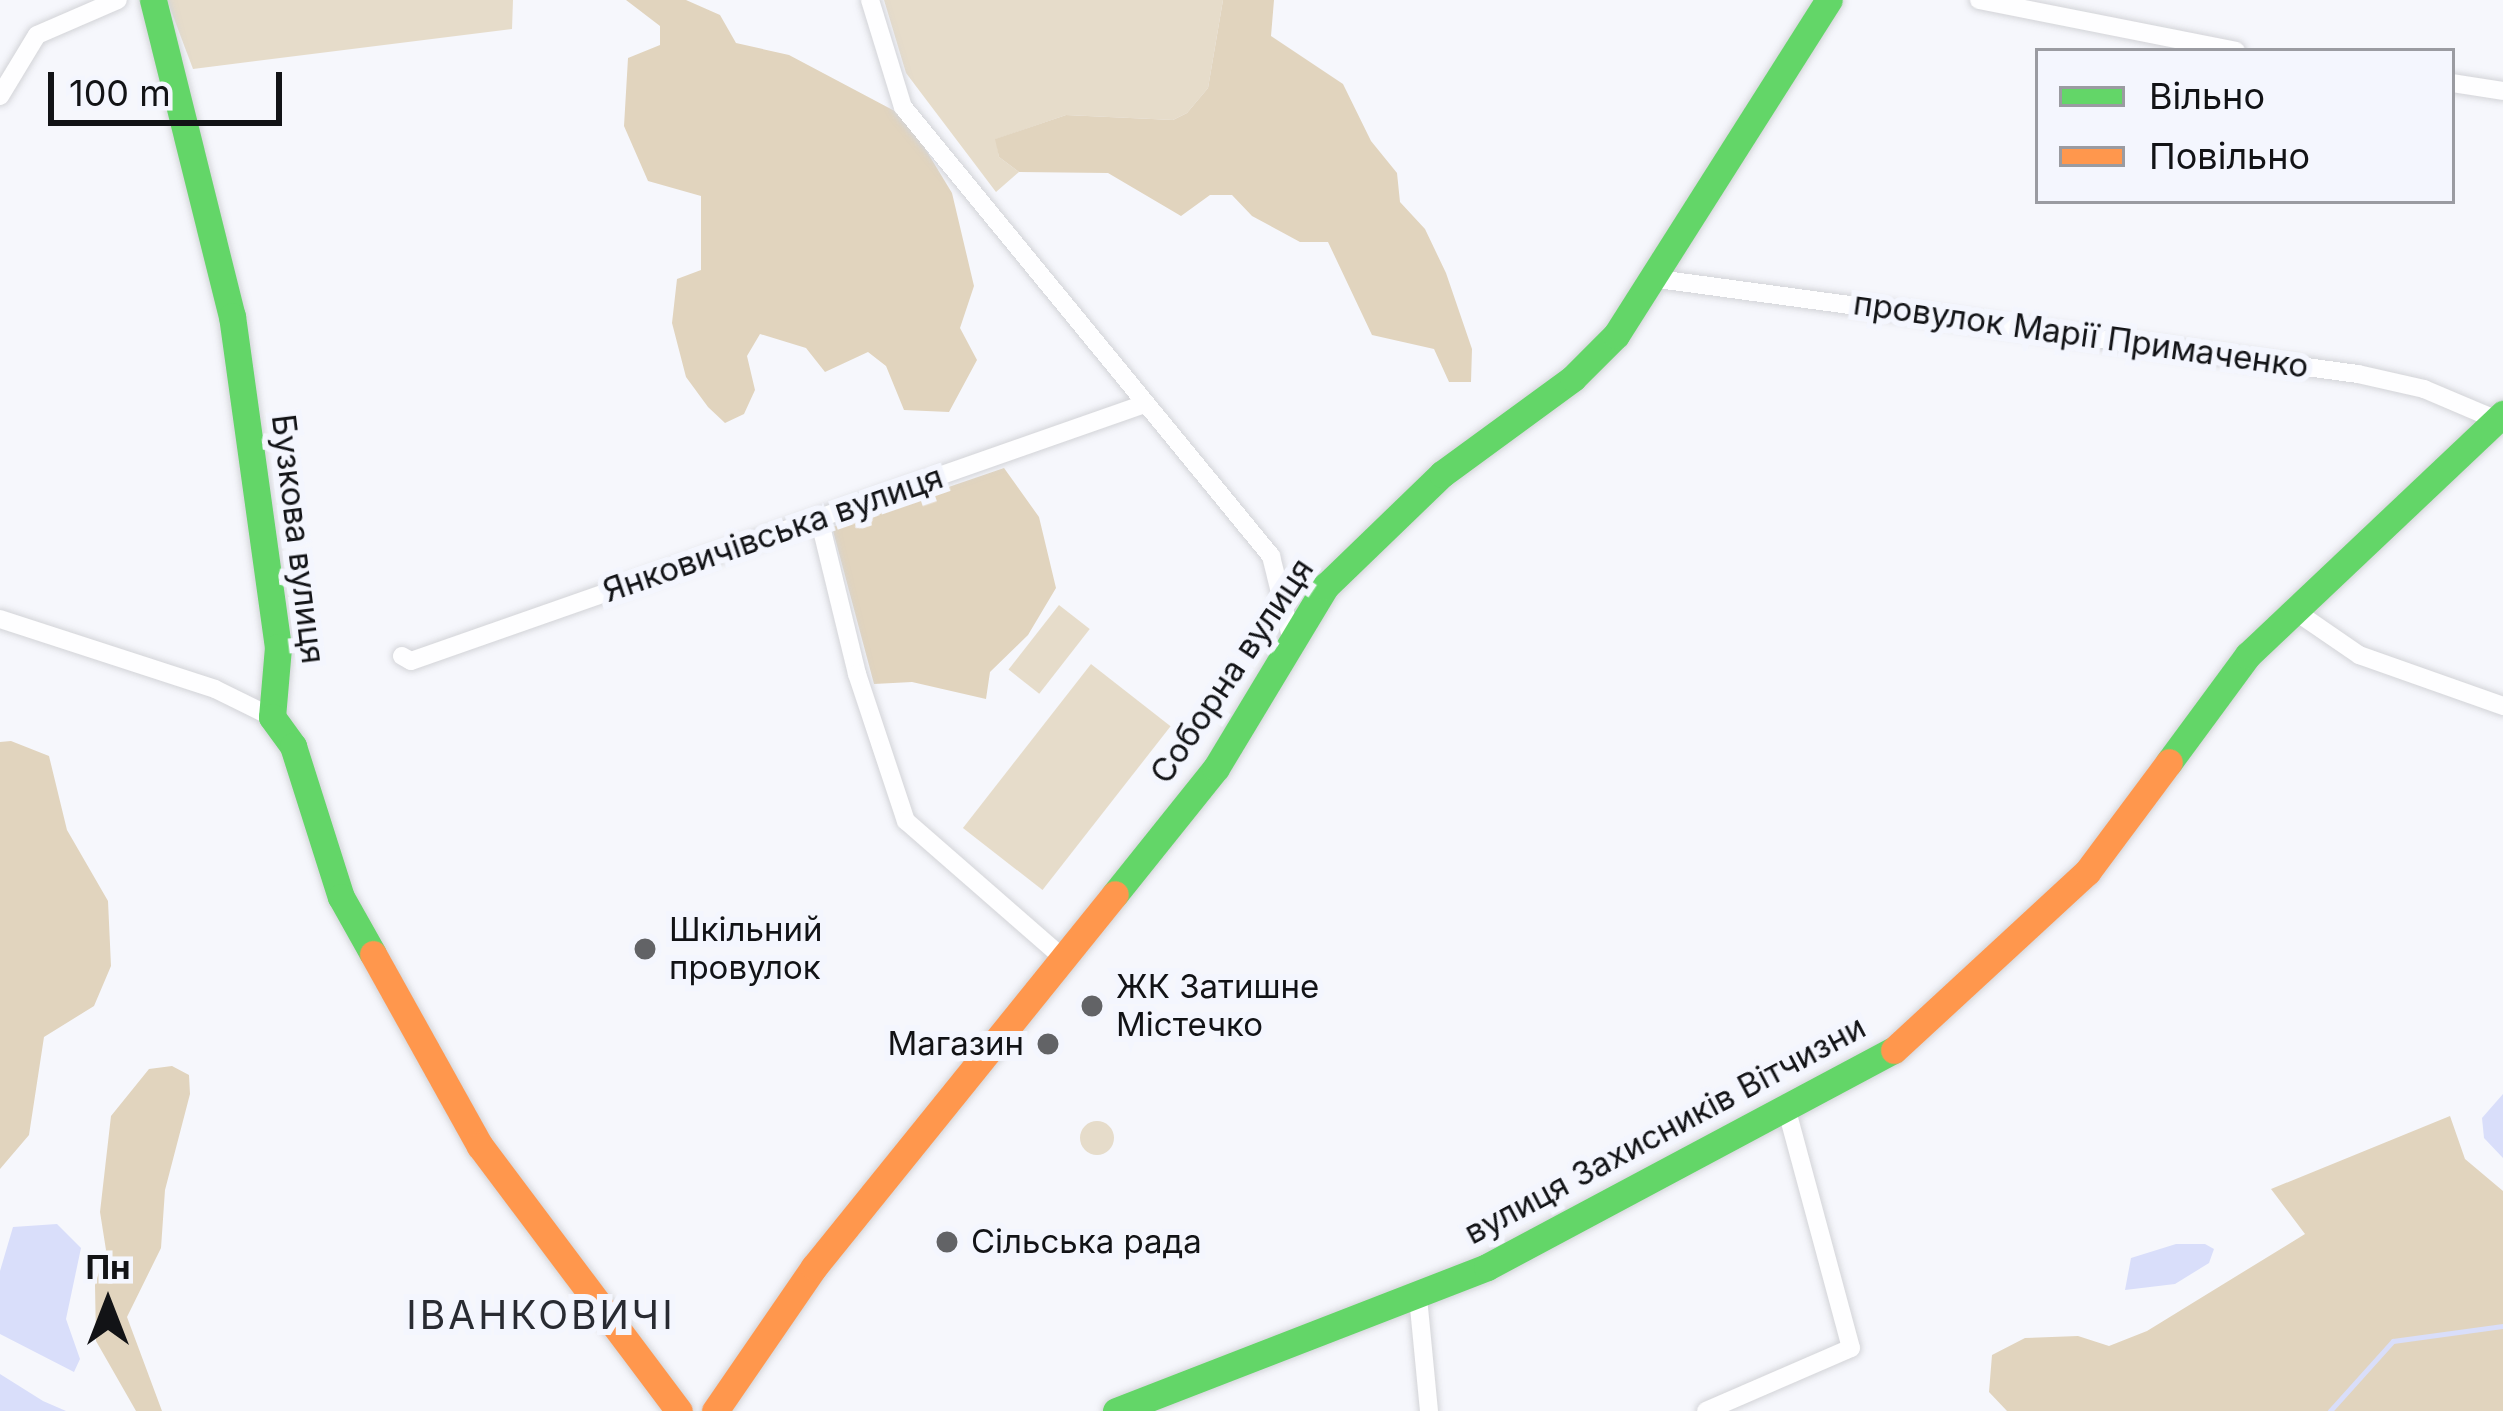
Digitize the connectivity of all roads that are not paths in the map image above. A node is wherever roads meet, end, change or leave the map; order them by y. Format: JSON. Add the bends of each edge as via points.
{"nodes":[{"id":1,"x":118,"y":0,"type":"edge"},
{"id":2,"x":153,"y":0,"type":"edge"},
{"id":3,"x":870,"y":0,"type":"edge"},
{"id":4,"x":1829,"y":0,"type":"edge"},
{"id":5,"x":1978,"y":0,"type":"edge"},
{"id":6,"x":2221,"y":48,"type":"edge"},
{"id":7,"x":2455,"y":83,"type":"edge"},
{"id":8,"x":2503,"y":91,"type":"edge"},
{"id":9,"x":0,"y":96,"type":"edge"},
{"id":10,"x":1658,"y":279,"type":"junction"},
{"id":11,"x":1144,"y":404,"type":"junction"},
{"id":12,"x":2500,"y":417,"type":"edge"},
{"id":13,"x":819,"y":518,"type":"junction"},
{"id":14,"x":2295,"y":611,"type":"junction"},
{"id":15,"x":0,"y":619,"type":"edge"},
{"id":16,"x":1291,"y":637,"type":"junction"},
{"id":17,"x":402,"y":656,"type":"dead end"},
{"id":18,"x":2503,"y":706,"type":"edge"},
{"id":19,"x":272,"y":717,"type":"junction"},
{"id":20,"x":1064,"y":959,"type":"junction"},
{"id":21,"x":1786,"y":1107,"type":"junction"},
{"id":22,"x":1418,"y":1298,"type":"junction"},
{"id":23,"x":679,"y":1411,"type":"edge"},
{"id":24,"x":715,"y":1411,"type":"edge"},
{"id":25,"x":1116,"y":1411,"type":"edge"},
{"id":26,"x":1429,"y":1411,"type":"edge"},
{"id":27,"x":1706,"y":1411,"type":"edge"}],
"edges":[{"from":1,"to":9,"type":"street","via":[[37,35]]},
{"from":2,"to":19,"type":"street","name":"Бузкова вулиця","via":[[232,316],[278,647]]},
{"from":3,"to":11,"type":"street","via":[[903,107]]},
{"from":4,"to":10,"type":"street","name":"Соборна вулиця"},
{"from":5,"to":6,"type":"street"},
{"from":7,"to":8,"type":"street"},
{"from":10,"to":12,"type":"street","name":"провулок Марії Примаченко","via":[[2358,374]]},
{"from":10,"to":16,"type":"street","name":"Соборна вулиця","via":[[1573,378],[1442,474],[1386,527],[1326,586]]},
{"from":11,"to":13,"type":"street","name":"Янковичівська вулиця"},
{"from":11,"to":16,"type":"street","via":[[1271,556]]},
{"from":12,"to":14,"type":"street","name":"вулиця Захисників Вітчизни"},
{"from":13,"to":17,"type":"street","name":"Янковичівська вулиця","via":[[411,661]]},
{"from":13,"to":20,"type":"street","via":[[857,674],[906,820]]},
{"from":14,"to":18,"type":"street","via":[[2359,655]]},
{"from":14,"to":21,"type":"street","name":"вулиця Захисників Вітчизни","via":[[2248,655],[2087,872],[2002,955],[1886,1056]]},
{"from":15,"to":19,"type":"street","via":[[175,674]]},
{"from":16,"to":20,"type":"street","name":"Соборна вулиця","via":[[1216,768]]},
{"from":19,"to":23,"type":"street","via":[[293,746],[341,896],[480,1146]]},
{"from":20,"to":24,"type":"street","name":"Соборна вулиця","via":[[814,1267]]},
{"from":21,"to":22,"type":"street","name":"вулиця Захисників Вітчизни"},
{"from":21,"to":27,"type":"street","via":[[1851,1348]]},
{"from":22,"to":25,"type":"street","name":"вулиця Захисників Вітчизни"},
{"from":22,"to":26,"type":"street"}]}
